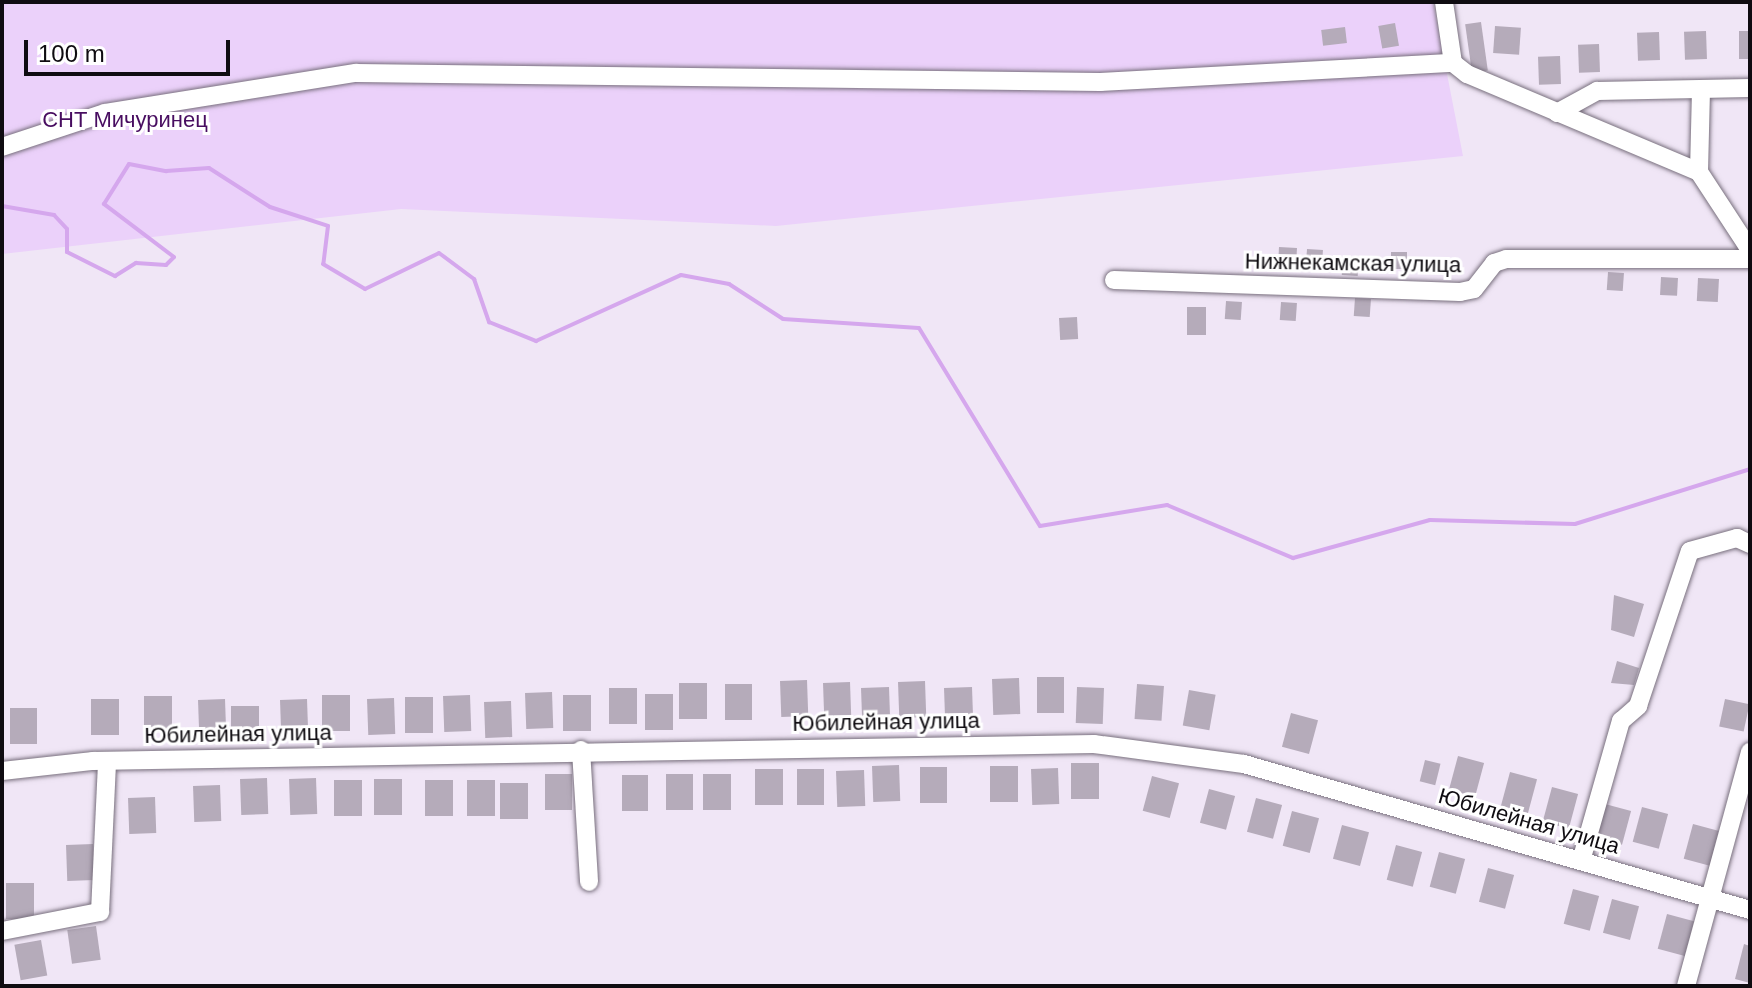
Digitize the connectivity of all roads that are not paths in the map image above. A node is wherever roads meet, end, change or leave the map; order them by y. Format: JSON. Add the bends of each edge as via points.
{"nodes":[{"id":1,"x":1444,"y":2,"type":"edge"},
{"id":2,"x":1453,"y":63,"type":"junction"},
{"id":3,"x":1750,"y":88,"type":"edge"},
{"id":4,"x":1701,"y":90,"type":"junction"},
{"id":5,"x":1557,"y":113,"type":"junction"},
{"id":6,"x":2,"y":147,"type":"edge"},
{"id":7,"x":1699,"y":172,"type":"junction"},
{"id":8,"x":1746,"y":244,"type":"edge"},
{"id":9,"x":1750,"y":259,"type":"edge"},
{"id":10,"x":1721,"y":262,"type":"junction"},
{"id":11,"x":1114,"y":280,"type":"dead end"},
{"id":12,"x":1750,"y":544,"type":"edge"},
{"id":13,"x":581,"y":750,"type":"junction"},
{"id":14,"x":1750,"y":752,"type":"edge"},
{"id":15,"x":107,"y":761,"type":"junction"},
{"id":16,"x":2,"y":771,"type":"edge"},
{"id":17,"x":1581,"y":861,"type":"junction"},
{"id":18,"x":589,"y":882,"type":"dead end"},
{"id":19,"x":1714,"y":899,"type":"junction"},
{"id":20,"x":1750,"y":910,"type":"edge"},
{"id":21,"x":2,"y":931,"type":"edge"},
{"id":22,"x":1686,"y":986,"type":"edge"}],
"edges":[{"from":1,"to":2,"type":"street"},
{"from":2,"to":5,"type":"street","via":[[1483,82]]},
{"from":2,"to":6,"type":"street","via":[[1100,82],[766,83],[440,70],[356,73],[105,113]]},
{"from":3,"to":4,"type":"street"},
{"from":4,"to":5,"type":"street","via":[[1597,91]]},
{"from":4,"to":7,"type":"street"},
{"from":5,"to":7,"type":"street"},
{"from":7,"to":8,"type":"street"},
{"from":8,"to":10,"type":"street"},
{"from":9,"to":10,"type":"street","name":"Нижнекамская улица"},
{"from":10,"to":11,"type":"street","name":"Нижнекамская улица","via":[[1506,259],[1494,263],[1474,289],[1460,292]]},
{"from":12,"to":17,"type":"street","via":[[1737,538],[1690,551],[1638,706],[1621,721]]},
{"from":13,"to":15,"type":"street","name":"Юбилейная улица"},
{"from":13,"to":17,"type":"street","name":"Юбилейная улица","via":[[1094,744],[1244,764]]},
{"from":13,"to":18,"type":"street"},
{"from":14,"to":19,"type":"street"},
{"from":15,"to":16,"type":"street","name":"Юбилейная улица"},
{"from":15,"to":21,"type":"street","via":[[100,912]]},
{"from":17,"to":19,"type":"street","name":"Юбилейная улица"},
{"from":19,"to":20,"type":"street","name":"Юбилейная улица"},
{"from":19,"to":22,"type":"street"}]}
